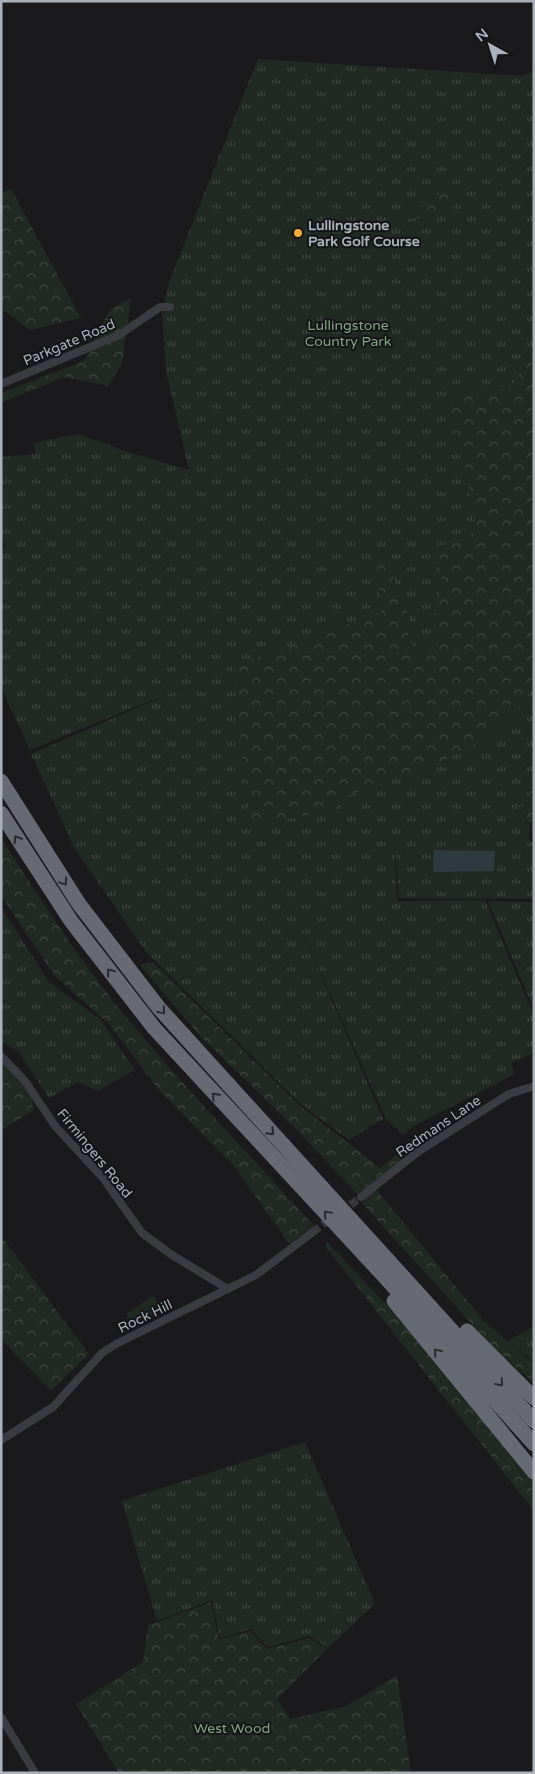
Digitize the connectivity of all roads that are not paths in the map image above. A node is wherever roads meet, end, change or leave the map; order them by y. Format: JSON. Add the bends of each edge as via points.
{"nodes":[{"id":1,"x":170,"y":307,"type":"dead end"},
{"id":2,"x":1,"y":384,"type":"edge"},
{"id":3,"x":1,"y":781,"type":"edge"},
{"id":4,"x":1,"y":813,"type":"edge"},
{"id":5,"x":1,"y":1056,"type":"edge"},
{"id":6,"x":534,"y":1086,"type":"edge"},
{"id":7,"x":291,"y":1153,"type":"junction"},
{"id":8,"x":361,"y":1197,"type":"tunnel mouth"},
{"id":9,"x":313,"y":1232,"type":"tunnel mouth"},
{"id":10,"x":360,"y":1250,"type":"junction"},
{"id":11,"x":228,"y":1289,"type":"junction"},
{"id":12,"x":534,"y":1398,"type":"edge"},
{"id":13,"x":534,"y":1420,"type":"edge"},
{"id":14,"x":1,"y":1440,"type":"edge"},
{"id":15,"x":534,"y":1444,"type":"edge"},
{"id":16,"x":534,"y":1472,"type":"edge"},
{"id":17,"x":1,"y":1716,"type":"edge"},
{"id":18,"x":35,"y":1773,"type":"edge"}],
"edges":[{"from":1,"to":2,"type":"street","name":"Parkgate Road","via":[[160,307],[120,335]]},
{"from":3,"to":7,"type":"highway","one_way":true,"via":[[54,867],[132,975],[194,1049]]},
{"from":10,"to":4,"type":"highway","one_way":true,"via":[[154,1028],[71,921]]},
{"from":5,"to":11,"type":"street","name":"Firmingers Road","via":[[25,1081],[55,1126],[103,1178],[142,1233]]},
{"from":6,"to":8,"type":"street","name":"Redmans Lane","via":[[509,1094],[419,1151]]},
{"from":7,"to":12,"type":"highway","via":[[330,1182],[449,1312]]},
{"from":7,"to":13,"type":"highway","one_way":true},
{"from":9,"to":11,"type":"street","name":"Rock Hill","via":[[256,1275]]},
{"from":10,"to":15,"type":"highway"},
{"from":16,"to":10,"type":"highway","one_way":true,"via":[[406,1316]]},
{"from":11,"to":14,"type":"street","name":"Rock Hill","via":[[102,1353],[53,1407]]},
{"from":17,"to":18,"type":"street"}]}
